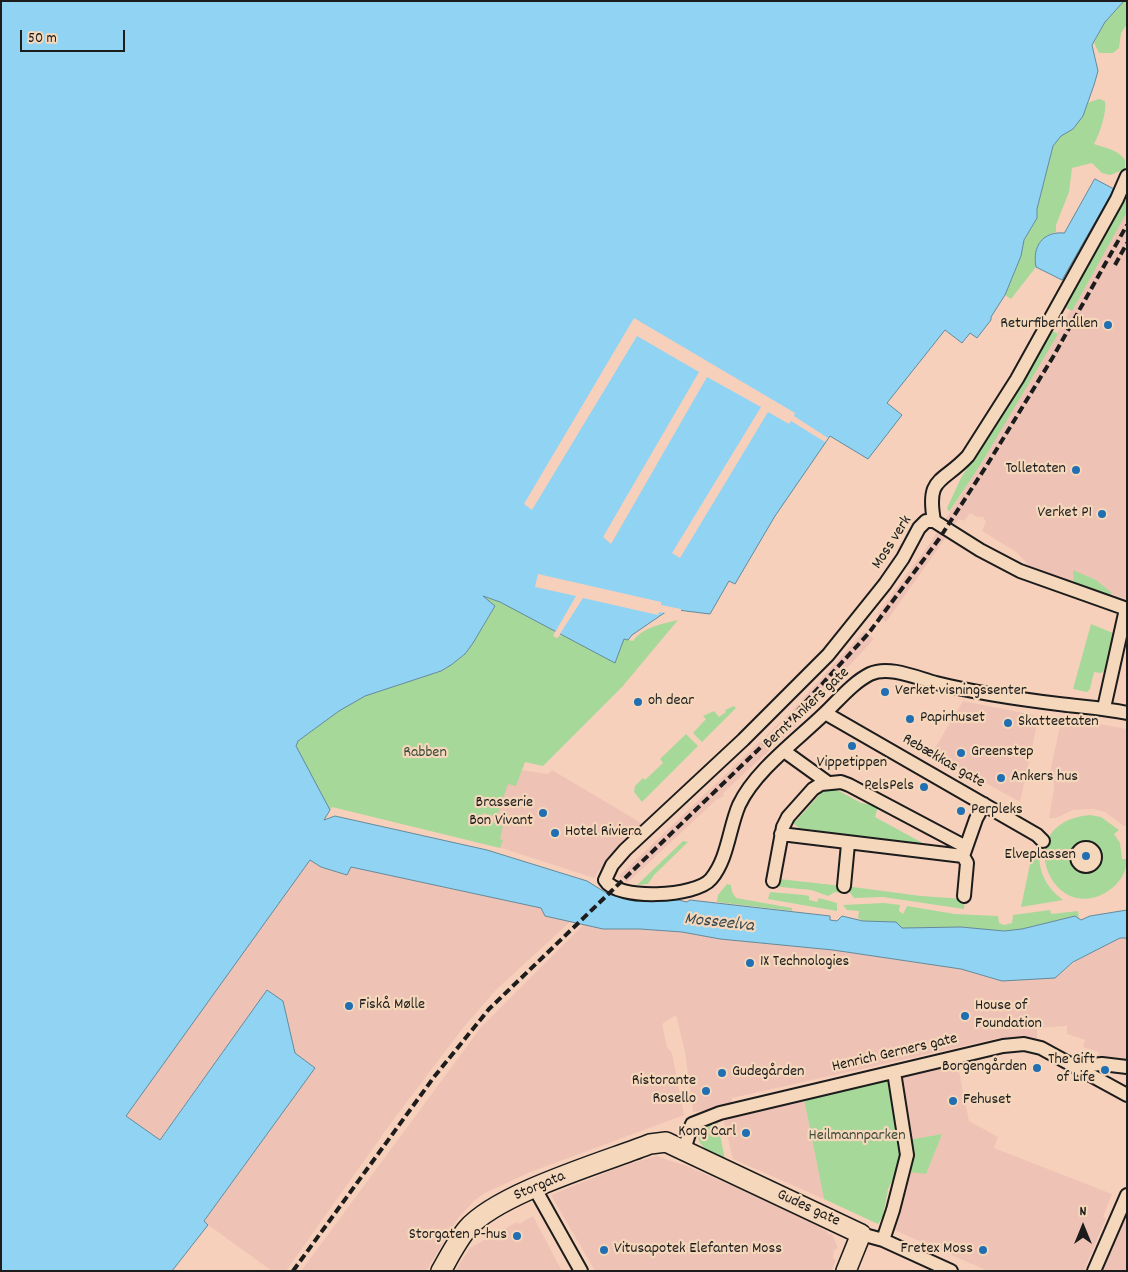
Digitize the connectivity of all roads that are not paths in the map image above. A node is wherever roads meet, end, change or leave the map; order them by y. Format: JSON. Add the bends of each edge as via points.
{"nodes":[{"id":1,"x":1127,"y":176,"type":"edge"},
{"id":2,"x":934,"y":521,"type":"junction"},
{"id":3,"x":1126,"y":609,"type":"edge"},
{"id":4,"x":1104,"y":708,"type":"junction"},
{"id":5,"x":825,"y":713,"type":"junction"},
{"id":6,"x":1127,"y":713,"type":"edge"},
{"id":7,"x":784,"y":751,"type":"junction"},
{"id":8,"x":827,"y":782,"type":"junction"},
{"id":9,"x":984,"y":804,"type":"junction"},
{"id":10,"x":781,"y":834,"type":"junction"},
{"id":11,"x":1043,"y":841,"type":"dead end"},
{"id":12,"x":848,"y":844,"type":"junction"},
{"id":13,"x":964,"y":852,"type":"junction"},
{"id":14,"x":773,"y":881,"type":"dead end"},
{"id":15,"x":844,"y":886,"type":"dead end"},
{"id":16,"x":693,"y":890,"type":"joint"},
{"id":17,"x":964,"y":896,"type":"dead end"},
{"id":18,"x":1089,"y":1064,"type":"dead end"},
{"id":19,"x":1127,"y":1067,"type":"edge"},
{"id":20,"x":894,"y":1072,"type":"junction"},
{"id":21,"x":1127,"y":1095,"type":"edge"},
{"id":22,"x":666,"y":1142,"type":"joint"},
{"id":23,"x":684,"y":1150,"type":"junction"},
{"id":24,"x":534,"y":1187,"type":"junction"},
{"id":25,"x":1127,"y":1195,"type":"edge"},
{"id":26,"x":861,"y":1234,"type":"junction"},
{"id":27,"x":883,"y":1240,"type":"junction"},
{"id":28,"x":441,"y":1271,"type":"edge"},
{"id":29,"x":581,"y":1271,"type":"edge"},
{"id":30,"x":846,"y":1271,"type":"edge"},
{"id":31,"x":951,"y":1271,"type":"edge"},
{"id":32,"x":1094,"y":1271,"type":"edge"}],
"edges":[{"from":1,"to":2,"type":"street","name":"Moss verk","via":[[1117,200],[1017,379],[968,456],[939,479],[932,492]]},
{"from":2,"to":3,"type":"street","via":[[1026,574]]},
{"from":2,"to":16,"type":"street","name":"Moss verk","via":[[926,521],[919,528],[904,558],[828,656],[625,850],[605,880],[611,887],[641,894]]},
{"from":3,"to":4,"type":"street"},
{"from":4,"to":5,"type":"street","name":"Bernt Ankers gate","via":[[1056,704],[954,687],[895,672],[879,672],[869,675]]},
{"from":4,"to":6,"type":"street","name":"Bernt Ankers gate"},
{"from":5,"to":7,"type":"street","name":"Bernt Ankers gate"},
{"from":5,"to":9,"type":"street","name":"Rebækkas gate"},
{"from":7,"to":8,"type":"street"},
{"from":7,"to":16,"type":"street","name":"Bernt Ankers gate","via":[[744,796],[711,879]]},
{"from":8,"to":10,"type":"street","via":[[813,789],[788,817]]},
{"from":8,"to":13,"type":"street","via":[[849,785]]},
{"from":9,"to":11,"type":"street","name":"Rebækkas gate"},
{"from":9,"to":13,"type":"street"},
{"from":10,"to":12,"type":"street"},
{"from":10,"to":14,"type":"street"},
{"from":12,"to":13,"type":"street"},
{"from":12,"to":15,"type":"street"},
{"from":13,"to":17,"type":"street","via":[[967,863]]},
{"from":18,"to":19,"type":"street"},
{"from":20,"to":21,"type":"street","name":"Henrich Gerners gate","via":[[991,1048],[1024,1044],[1053,1053]]},
{"from":20,"to":23,"type":"street","name":"Henrich Gerners gate","via":[[720,1113],[692,1124]]},
{"from":20,"to":27,"type":"street","via":[[907,1154]]},
{"from":22,"to":23,"type":"street","name":"Gudes gate"},
{"from":22,"to":24,"type":"street","name":"Storgata","via":[[650,1144]]},
{"from":23,"to":26,"type":"street","name":"Gudes gate"},
{"from":24,"to":28,"type":"street","name":"Storgata","via":[[481,1215],[467,1229]]},
{"from":24,"to":29,"type":"street"},
{"from":25,"to":32,"type":"street"},
{"from":26,"to":27,"type":"street","name":"Gudes gate"},
{"from":26,"to":30,"type":"street"},
{"from":27,"to":31,"type":"street","name":"Gudes gate"}]}
